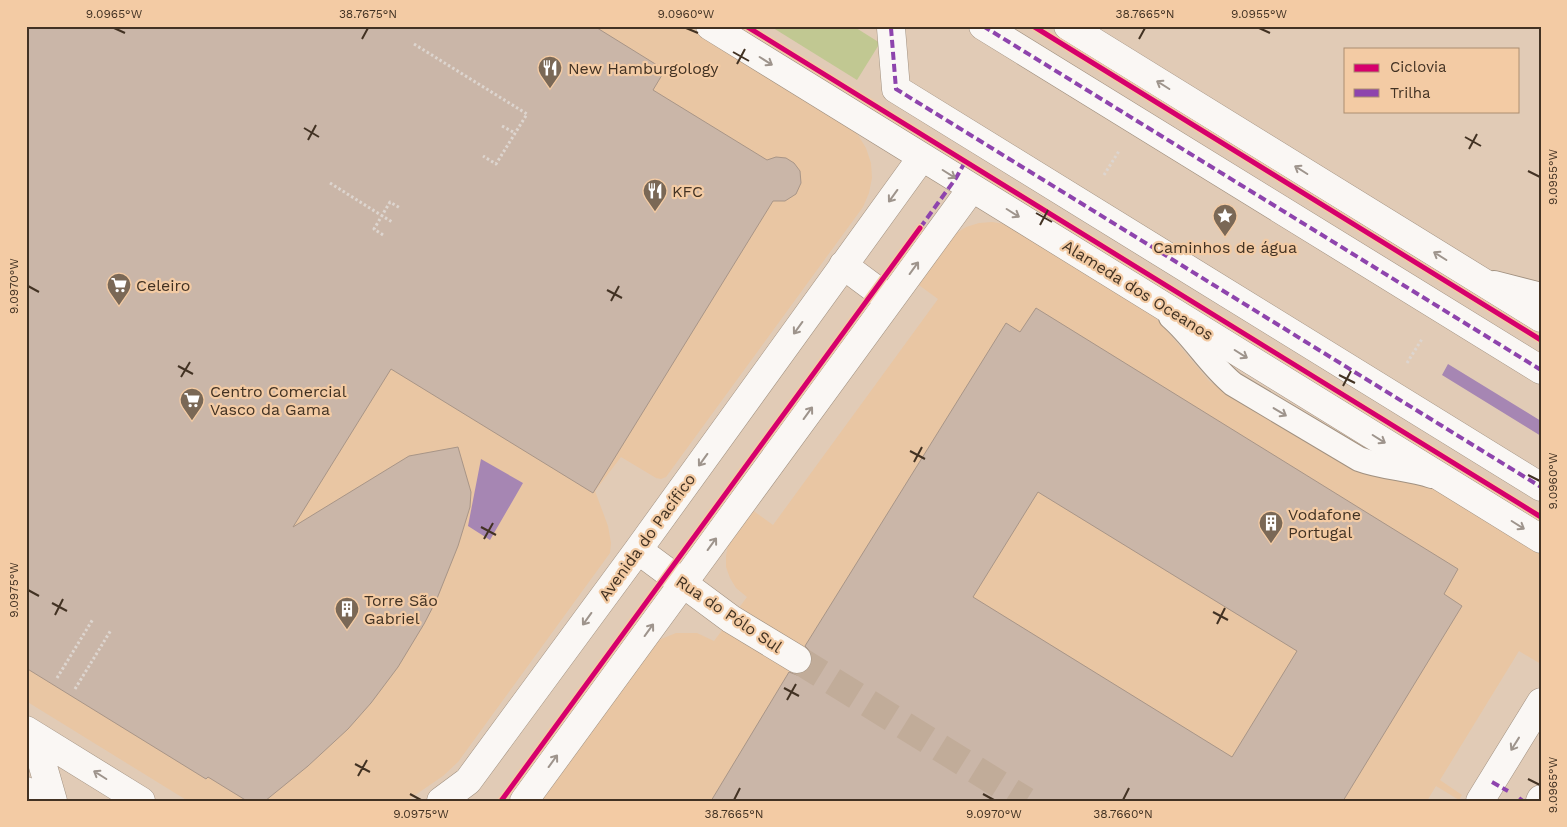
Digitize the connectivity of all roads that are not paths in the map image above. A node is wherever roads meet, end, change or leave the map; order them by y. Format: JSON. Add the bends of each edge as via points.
{"nodes":[{"id":1,"x":710,"y":26,"type":"edge"},
{"id":2,"x":983,"y":26,"type":"edge"},
{"id":3,"x":1068,"y":26,"type":"edge"},
{"id":4,"x":892,"y":27,"type":"edge"},
{"id":5,"x":922,"y":157,"type":"junction"},
{"id":6,"x":972,"y":188,"type":"junction"},
{"id":7,"x":843,"y":265,"type":"junction"},
{"id":8,"x":1473,"y":277,"type":"junction"},
{"id":9,"x":1541,"y":295,"type":"edge"},
{"id":10,"x":890,"y":300,"type":"junction"},
{"id":11,"x":1541,"y":318,"type":"edge"},
{"id":12,"x":1541,"y":370,"type":"edge"},
{"id":13,"x":1541,"y":487,"type":"edge"},
{"id":14,"x":1541,"y":539,"type":"edge"},
{"id":15,"x":638,"y":550,"type":"junction"},
{"id":16,"x":683,"y":584,"type":"junction"},
{"id":17,"x":796,"y":659,"type":"tunnel mouth"},
{"id":18,"x":1541,"y":702,"type":"edge"},
{"id":19,"x":30,"y":732,"type":"edge"},
{"id":20,"x":26,"y":791,"type":"edge"},
{"id":21,"x":42,"y":801,"type":"edge"},
{"id":22,"x":53,"y":801,"type":"edge"},
{"id":23,"x":141,"y":801,"type":"edge"},
{"id":24,"x":441,"y":801,"type":"edge"},
{"id":25,"x":524,"y":801,"type":"edge"},
{"id":26,"x":1480,"y":801,"type":"edge"}],
"edges":[{"from":1,"to":5,"type":"street","name":"Alameda dos Oceanos","one_way":true},
{"from":2,"to":12,"type":"street"},
{"from":8,"to":3,"type":"street","one_way":true},
{"from":4,"to":13,"type":"street","via":[[896,89]]},
{"from":5,"to":6,"type":"street","name":"Alameda dos Oceanos","one_way":true},
{"from":5,"to":7,"type":"street","name":"Avenida do Pacífico","one_way":true},
{"from":10,"to":6,"type":"street","one_way":true},
{"from":6,"to":14,"type":"street","name":"Alameda dos Oceanos","one_way":true},
{"from":7,"to":10,"type":"street"},
{"from":7,"to":15,"type":"street","name":"Avenida do Pacífico","one_way":true},
{"from":8,"to":9,"type":"lane"},
{"from":8,"to":11,"type":"street"},
{"from":16,"to":10,"type":"street","one_way":true},
{"from":15,"to":16,"type":"street","name":"Rua do Pólo Sul"},
{"from":15,"to":24,"type":"street","name":"Avenida do Pacífico","one_way":true,"via":[[468,781]]},
{"from":16,"to":17,"type":"street","name":"Rua do Pólo Sul","via":[[731,619]]},
{"from":25,"to":16,"type":"street","one_way":true},
{"from":18,"to":26,"type":"street","one_way":true},
{"from":19,"to":22,"type":"street"},
{"from":23,"to":19,"type":"street","one_way":true},
{"from":20,"to":21,"type":"street"}]}
